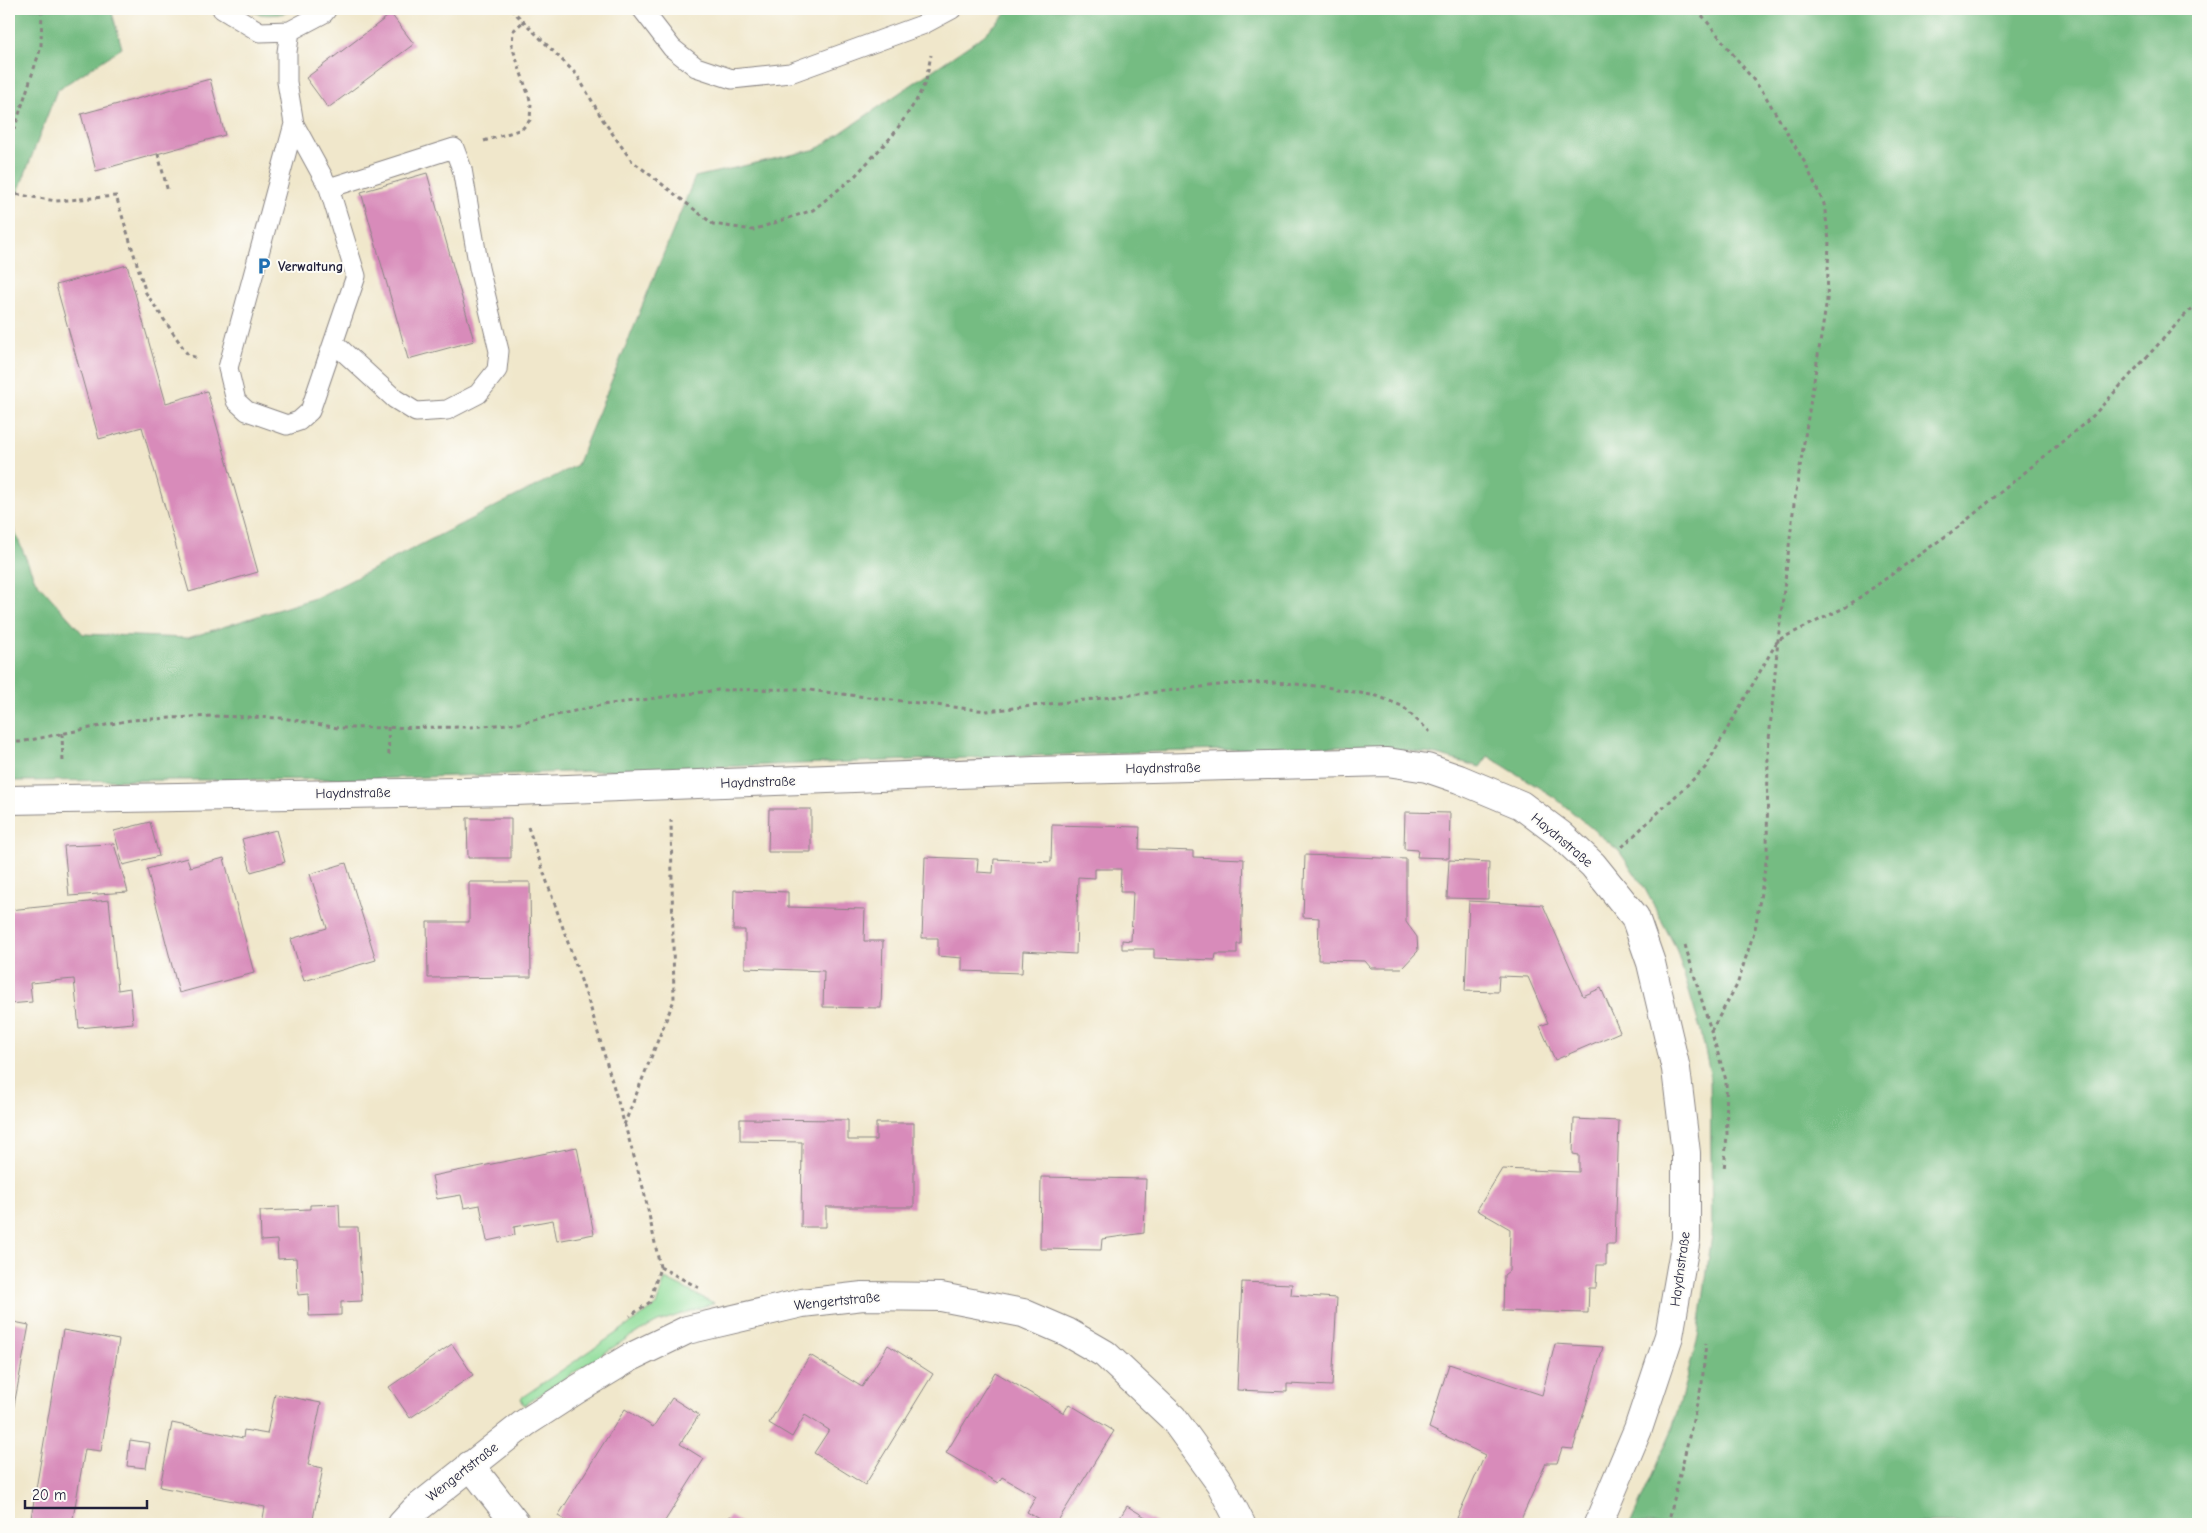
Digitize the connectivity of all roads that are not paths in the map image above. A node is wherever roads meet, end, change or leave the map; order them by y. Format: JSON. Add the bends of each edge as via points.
{"nodes":[{"id":1,"x":222,"y":9,"type":"edge"},
{"id":2,"x":327,"y":9,"type":"edge"},
{"id":3,"x":642,"y":9,"type":"edge"},
{"id":4,"x":952,"y":9,"type":"edge"},
{"id":5,"x":290,"y":31,"type":"junction"},
{"id":6,"x":294,"y":124,"type":"junction"},
{"id":7,"x":329,"y":188,"type":"junction"},
{"id":8,"x":334,"y":343,"type":"junction"},
{"id":9,"x":9,"y":800,"type":"edge"},
{"id":10,"x":470,"y":1465,"type":"junction"},
{"id":11,"x":402,"y":1524,"type":"edge"},
{"id":12,"x":516,"y":1524,"type":"edge"},
{"id":13,"x":1241,"y":1524,"type":"edge"},
{"id":14,"x":1598,"y":1524,"type":"edge"}],
"edges":[{"from":1,"to":5,"type":"lane","via":[[260,32]]},
{"from":2,"to":5,"type":"lane"},
{"from":3,"to":4,"type":"lane","via":[[672,48],[696,67],[732,79],[790,73],[922,24]]},
{"from":5,"to":6,"type":"lane","via":[[287,82]]},
{"from":6,"to":7,"type":"lane"},
{"from":6,"to":8,"type":"lane","via":[[228,368],[236,401],[247,411],[288,425],[299,421],[310,411]]},
{"from":7,"to":8,"type":"lane","via":[[356,276]]},
{"from":7,"to":8,"type":"lane","via":[[454,148],[462,168],[479,268],[499,351],[497,370],[478,394],[448,410],[416,412],[395,399]]},
{"from":9,"to":14,"type":"street","name":"Haydnstraße","via":[[670,786],[1034,771],[1387,762],[1427,768],[1521,806],[1561,835],[1593,865],[1635,917],[1651,963],[1676,1069],[1686,1153],[1686,1239],[1669,1336],[1638,1429]]},
{"from":10,"to":11,"type":"street","name":"Wengertstraße"},
{"from":10,"to":12,"type":"street"},
{"from":10,"to":13,"type":"street","name":"Wengertstraße","via":[[576,1390],[629,1358],[687,1330],[802,1303],[863,1296],[941,1297],[1023,1313],[1067,1332],[1105,1354],[1173,1418],[1220,1482]]}]}
